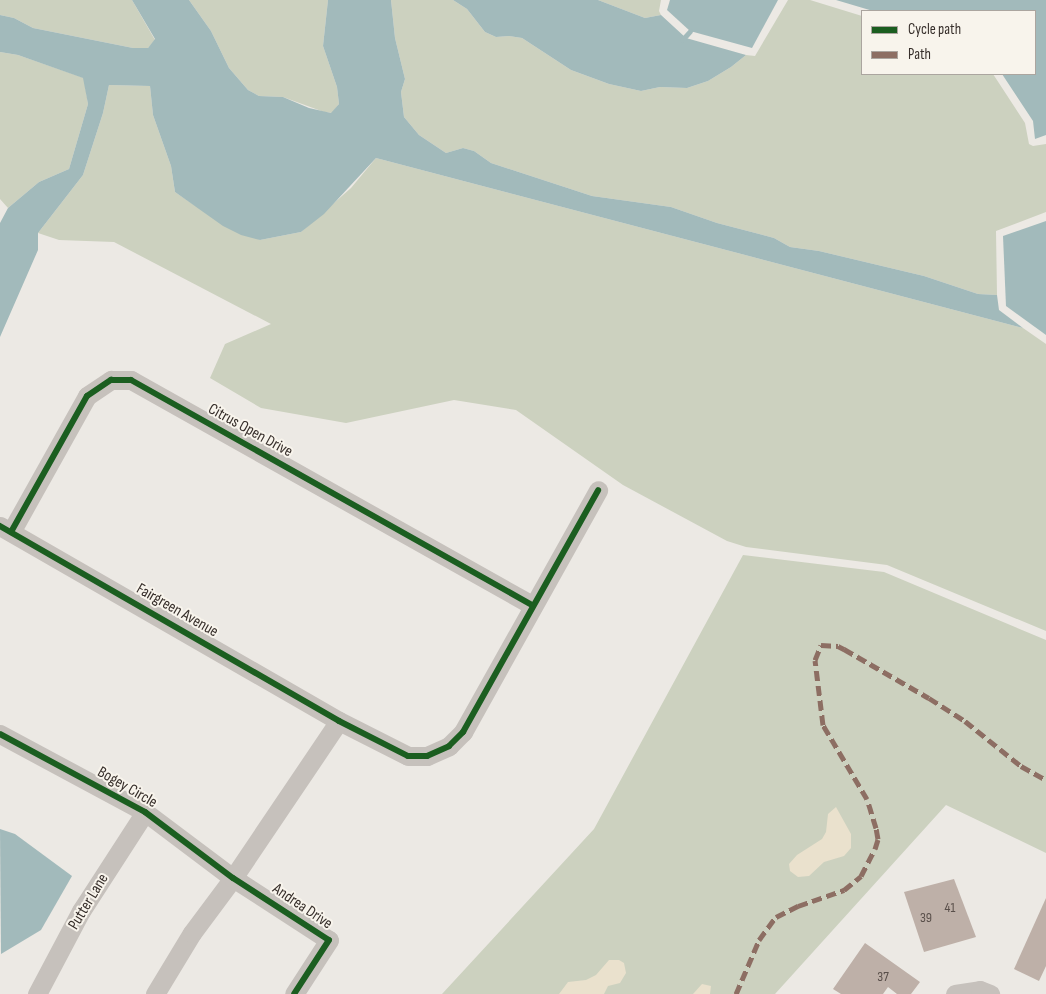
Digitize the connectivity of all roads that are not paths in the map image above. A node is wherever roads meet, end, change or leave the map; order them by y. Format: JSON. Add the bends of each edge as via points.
{"nodes":[{"id":1,"x":598,"y":490,"type":"dead end"},
{"id":2,"x":5,"y":529,"type":"edge"},
{"id":3,"x":533,"y":606,"type":"junction"},
{"id":4,"x":339,"y":721,"type":"junction"},
{"id":5,"x":0,"y":734,"type":"edge"},
{"id":6,"x":145,"y":812,"type":"junction"},
{"id":7,"x":233,"y":878,"type":"junction"},
{"id":8,"x":37,"y":994,"type":"edge"},
{"id":9,"x":156,"y":994,"type":"edge"},
{"id":10,"x":294,"y":994,"type":"edge"},
{"id":11,"x":955,"y":994,"type":"edge"},
{"id":12,"x":990,"y":994,"type":"edge"}],
"edges":[{"from":1,"to":3,"type":"street"},
{"from":2,"to":3,"type":"street","name":"Citrus Open Drive","via":[[87,396],[111,380],[132,380]]},
{"from":2,"to":4,"type":"street","name":"Fairgreen Avenue"},
{"from":3,"to":4,"type":"street","via":[[463,732],[449,746],[427,756],[408,756]]},
{"from":4,"to":7,"type":"street"},
{"from":5,"to":6,"type":"street","name":"Bogey Circle"},
{"from":6,"to":7,"type":"street","name":"Bogey Circle"},
{"from":6,"to":8,"type":"street","name":"Putter Lane","via":[[81,911]]},
{"from":7,"to":9,"type":"street","via":[[192,933]]},
{"from":7,"to":10,"type":"street","name":"Andrea Drive","via":[[329,940]]},
{"from":11,"to":12,"type":"street","via":[[980,990]]}]}
